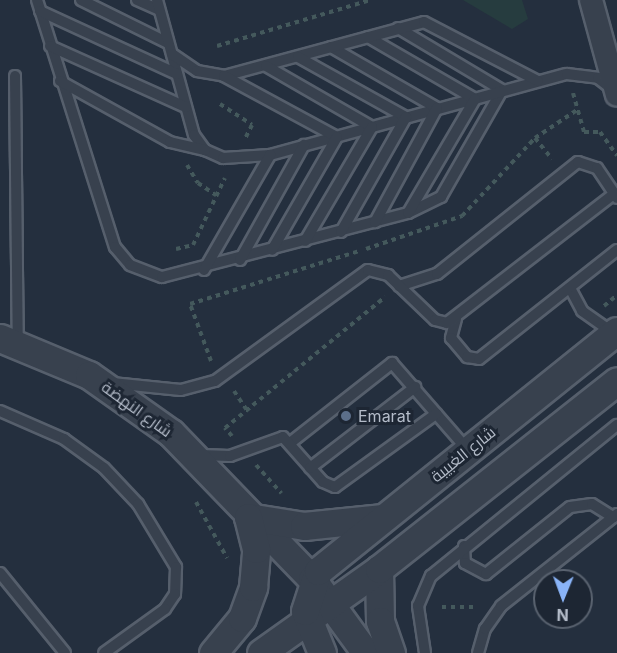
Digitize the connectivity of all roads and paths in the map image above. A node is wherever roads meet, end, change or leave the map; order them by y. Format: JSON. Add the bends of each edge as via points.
{"nodes":[{"id":1,"x":81,"y":0,"type":"edge"},
{"id":2,"x":137,"y":0,"type":"edge"},
{"id":3,"x":370,"y":0,"type":"edge"},
{"id":4,"x":591,"y":0,"type":"edge"},
{"id":5,"x":38,"y":5,"type":"edge"},
{"id":6,"x":158,"y":5,"type":"edge"},
{"id":7,"x":399,"y":28,"type":"junction"},
{"id":8,"x":368,"y":37,"type":"junction"},
{"id":9,"x":50,"y":46,"type":"junction"},
{"id":10,"x":217,"y":46,"type":"dead end"},
{"id":11,"x":331,"y":47,"type":"junction"},
{"id":12,"x":170,"y":48,"type":"junction"},
{"id":13,"x":298,"y":57,"type":"junction"},
{"id":14,"x":266,"y":66,"type":"junction"},
{"id":15,"x":177,"y":74,"type":"junction"},
{"id":16,"x":15,"y":76,"type":"dead end"},
{"id":17,"x":224,"y":76,"type":"junction"},
{"id":18,"x":60,"y":81,"type":"junction"},
{"id":19,"x":538,"y":81,"type":"junction"},
{"id":20,"x":502,"y":90,"type":"junction"},
{"id":21,"x":572,"y":90,"type":"dead end"},
{"id":22,"x":617,"y":95,"type":"edge"},
{"id":23,"x":475,"y":99,"type":"junction"},
{"id":24,"x":186,"y":107,"type":"junction"},
{"id":25,"x":437,"y":108,"type":"junction"},
{"id":26,"x":406,"y":117,"type":"junction"},
{"id":27,"x":372,"y":127,"type":"junction"},
{"id":28,"x":337,"y":136,"type":"junction"},
{"id":29,"x":304,"y":145,"type":"junction"},
{"id":30,"x":205,"y":150,"type":"junction"},
{"id":31,"x":616,"y":152,"type":"edge"},
{"id":32,"x":270,"y":155,"type":"junction"},
{"id":33,"x":616,"y":196,"type":"edge"},
{"id":34,"x":408,"y":213,"type":"junction"},
{"id":35,"x":375,"y":222,"type":"junction"},
{"id":36,"x":341,"y":232,"type":"junction"},
{"id":37,"x":305,"y":241,"type":"junction"},
{"id":38,"x":273,"y":250,"type":"junction"},
{"id":39,"x":617,"y":250,"type":"edge"},
{"id":40,"x":240,"y":260,"type":"junction"},
{"id":41,"x":204,"y":270,"type":"junction"},
{"id":42,"x":399,"y":286,"type":"junction"},
{"id":43,"x":570,"y":288,"type":"junction"},
{"id":44,"x":456,"y":319,"type":"junction"},
{"id":45,"x":615,"y":332,"type":"edge"},
{"id":46,"x":9,"y":341,"type":"edge"},
{"id":47,"x":617,"y":381,"type":"edge"},
{"id":48,"x":100,"y":382,"type":"junction"},
{"id":49,"x":415,"y":387,"type":"junction"},
{"id":50,"x":0,"y":411,"type":"edge"},
{"id":51,"x":436,"y":414,"type":"junction"},
{"id":52,"x":617,"y":425,"type":"edge"},
{"id":53,"x":290,"y":443,"type":"junction"},
{"id":54,"x":468,"y":450,"type":"junction"},
{"id":55,"x":192,"y":453,"type":"junction"},
{"id":56,"x":310,"y":468,"type":"junction"},
{"id":57,"x":615,"y":515,"type":"edge"},
{"id":58,"x":248,"y":517,"type":"junction"},
{"id":59,"x":382,"y":518,"type":"junction"},
{"id":60,"x":464,"y":546,"type":"junction"},
{"id":61,"x":379,"y":570,"type":"junction"},
{"id":62,"x":0,"y":573,"type":"edge"},
{"id":63,"x":312,"y":579,"type":"junction"},
{"id":64,"x":488,"y":599,"type":"dead end"},
{"id":65,"x":331,"y":603,"type":"junction"},
{"id":66,"x":442,"y":607,"type":"dead end"},
{"id":67,"x":306,"y":621,"type":"junction"},
{"id":68,"x":65,"y":653,"type":"edge"},
{"id":69,"x":104,"y":653,"type":"edge"},
{"id":70,"x":213,"y":653,"type":"edge"},
{"id":71,"x":261,"y":653,"type":"edge"},
{"id":72,"x":322,"y":653,"type":"edge"},
{"id":73,"x":366,"y":653,"type":"edge"},
{"id":74,"x":391,"y":653,"type":"edge"},
{"id":75,"x":425,"y":653,"type":"edge"},
{"id":76,"x":478,"y":653,"type":"edge"}],
"edges":[{"from":1,"to":12,"type":"lane"},
{"from":2,"to":6,"type":"lane"},
{"from":3,"to":10,"type":"path"},
{"from":4,"to":22,"type":"street"},
{"from":5,"to":9,"type":"lane"},
{"from":5,"to":15,"type":"lane"},
{"from":6,"to":12,"type":"lane"},
{"from":7,"to":8,"type":"lane"},
{"from":7,"to":19,"type":"lane","via":[[437,25]]},
{"from":7,"to":20,"type":"lane"},
{"from":8,"to":11,"type":"lane"},
{"from":8,"to":23,"type":"lane"},
{"from":9,"to":18,"type":"lane"},
{"from":9,"to":24,"type":"lane"},
{"from":11,"to":13,"type":"lane"},
{"from":11,"to":25,"type":"lane"},
{"from":12,"to":15,"type":"lane"},
{"from":12,"to":17,"type":"lane","via":[[187,67]]},
{"from":13,"to":14,"type":"lane"},
{"from":13,"to":26,"type":"lane"},
{"from":14,"to":17,"type":"lane"},
{"from":14,"to":27,"type":"lane"},
{"from":15,"to":24,"type":"lane"},
{"from":16,"to":46,"type":"lane"},
{"from":17,"to":28,"type":"lane"},
{"from":18,"to":30,"type":"lane","via":[[170,142]]},
{"from":18,"to":41,"type":"lane","via":[[122,257],[150,276]]},
{"from":19,"to":20,"type":"lane"},
{"from":19,"to":22,"type":"lane","via":[[586,74]]},
{"from":20,"to":23,"type":"lane"},
{"from":20,"to":34,"type":"lane","via":[[444,194]]},
{"from":21,"to":31,"type":"path","via":[[584,132],[600,132]]},
{"from":23,"to":25,"type":"lane"},
{"from":23,"to":34,"type":"lane"},
{"from":24,"to":30,"type":"lane"},
{"from":25,"to":26,"type":"lane"},
{"from":25,"to":35,"type":"lane"},
{"from":26,"to":27,"type":"lane"},
{"from":26,"to":36,"type":"lane"},
{"from":27,"to":28,"type":"lane"},
{"from":27,"to":37,"type":"lane"},
{"from":28,"to":29,"type":"lane"},
{"from":28,"to":38,"type":"lane"},
{"from":29,"to":32,"type":"lane"},
{"from":29,"to":40,"type":"lane"},
{"from":30,"to":32,"type":"lane","via":[[234,160]]},
{"from":32,"to":41,"type":"lane"},
{"from":33,"to":42,"type":"lane","via":[[597,168],[578,162],[437,274]]},
{"from":33,"to":44,"type":"lane"},
{"from":34,"to":35,"type":"lane"},
{"from":35,"to":36,"type":"lane"},
{"from":36,"to":37,"type":"lane"},
{"from":37,"to":38,"type":"lane"},
{"from":38,"to":40,"type":"lane"},
{"from":39,"to":43,"type":"lane"},
{"from":40,"to":41,"type":"lane"},
{"from":42,"to":44,"type":"lane","via":[[438,322]]},
{"from":42,"to":48,"type":"lane","via":[[382,272],[360,271],[224,378],[204,386],[169,389]]},
{"from":43,"to":44,"type":"lane","via":[[479,359],[467,357],[452,338]]},
{"from":43,"to":45,"type":"lane","via":[[582,311]]},
{"from":45,"to":54,"type":"street","name":"شارع الغبيبة"},
{"from":46,"to":48,"type":"street","name":"شارع النهضة"},
{"from":47,"to":61,"type":"street"},
{"from":48,"to":55,"type":"street","name":"شارع النهضة"},
{"from":49,"to":51,"type":"lane"},
{"from":49,"to":53,"type":"lane","via":[[399,367],[389,364]]},
{"from":49,"to":56,"type":"lane"},
{"from":50,"to":69,"type":"lane","via":[[64,439],[105,468],[138,504],[176,567],[177,585],[165,609]]},
{"from":51,"to":54,"type":"lane"},
{"from":51,"to":56,"type":"lane","via":[[343,485],[328,486]]},
{"from":52,"to":60,"type":"lane"},
{"from":53,"to":55,"type":"lane","via":[[278,437],[230,456]]},
{"from":53,"to":56,"type":"lane"},
{"from":54,"to":59,"type":"street","name":"شارع الغبيبة"},
{"from":55,"to":58,"type":"street","name":"شارع النهضة"},
{"from":57,"to":60,"type":"lane","via":[[592,504],[570,507],[486,574],[465,563]]},
{"from":57,"to":76,"type":"lane","via":[[501,606],[485,629]]},
{"from":58,"to":59,"type":"street","via":[[304,526]]},
{"from":58,"to":63,"type":"street","name":"شارع النهضة"},
{"from":58,"to":70,"type":"street","via":[[256,549],[253,586],[242,618]]},
{"from":59,"to":63,"type":"street","name":"شارع الغبيبة"},
{"from":60,"to":75,"type":"lane","via":[[424,588],[418,621]]},
{"from":61,"to":65,"type":"street"},
{"from":61,"to":74,"type":"street","via":[[378,604]]},
{"from":62,"to":68,"type":"lane"},
{"from":63,"to":65,"type":"street"},
{"from":63,"to":67,"type":"street"},
{"from":64,"to":66,"type":"path","via":[[479,607]]},
{"from":65,"to":67,"type":"street"},
{"from":65,"to":73,"type":"street"},
{"from":67,"to":71,"type":"street"},
{"from":67,"to":72,"type":"street"}]}
